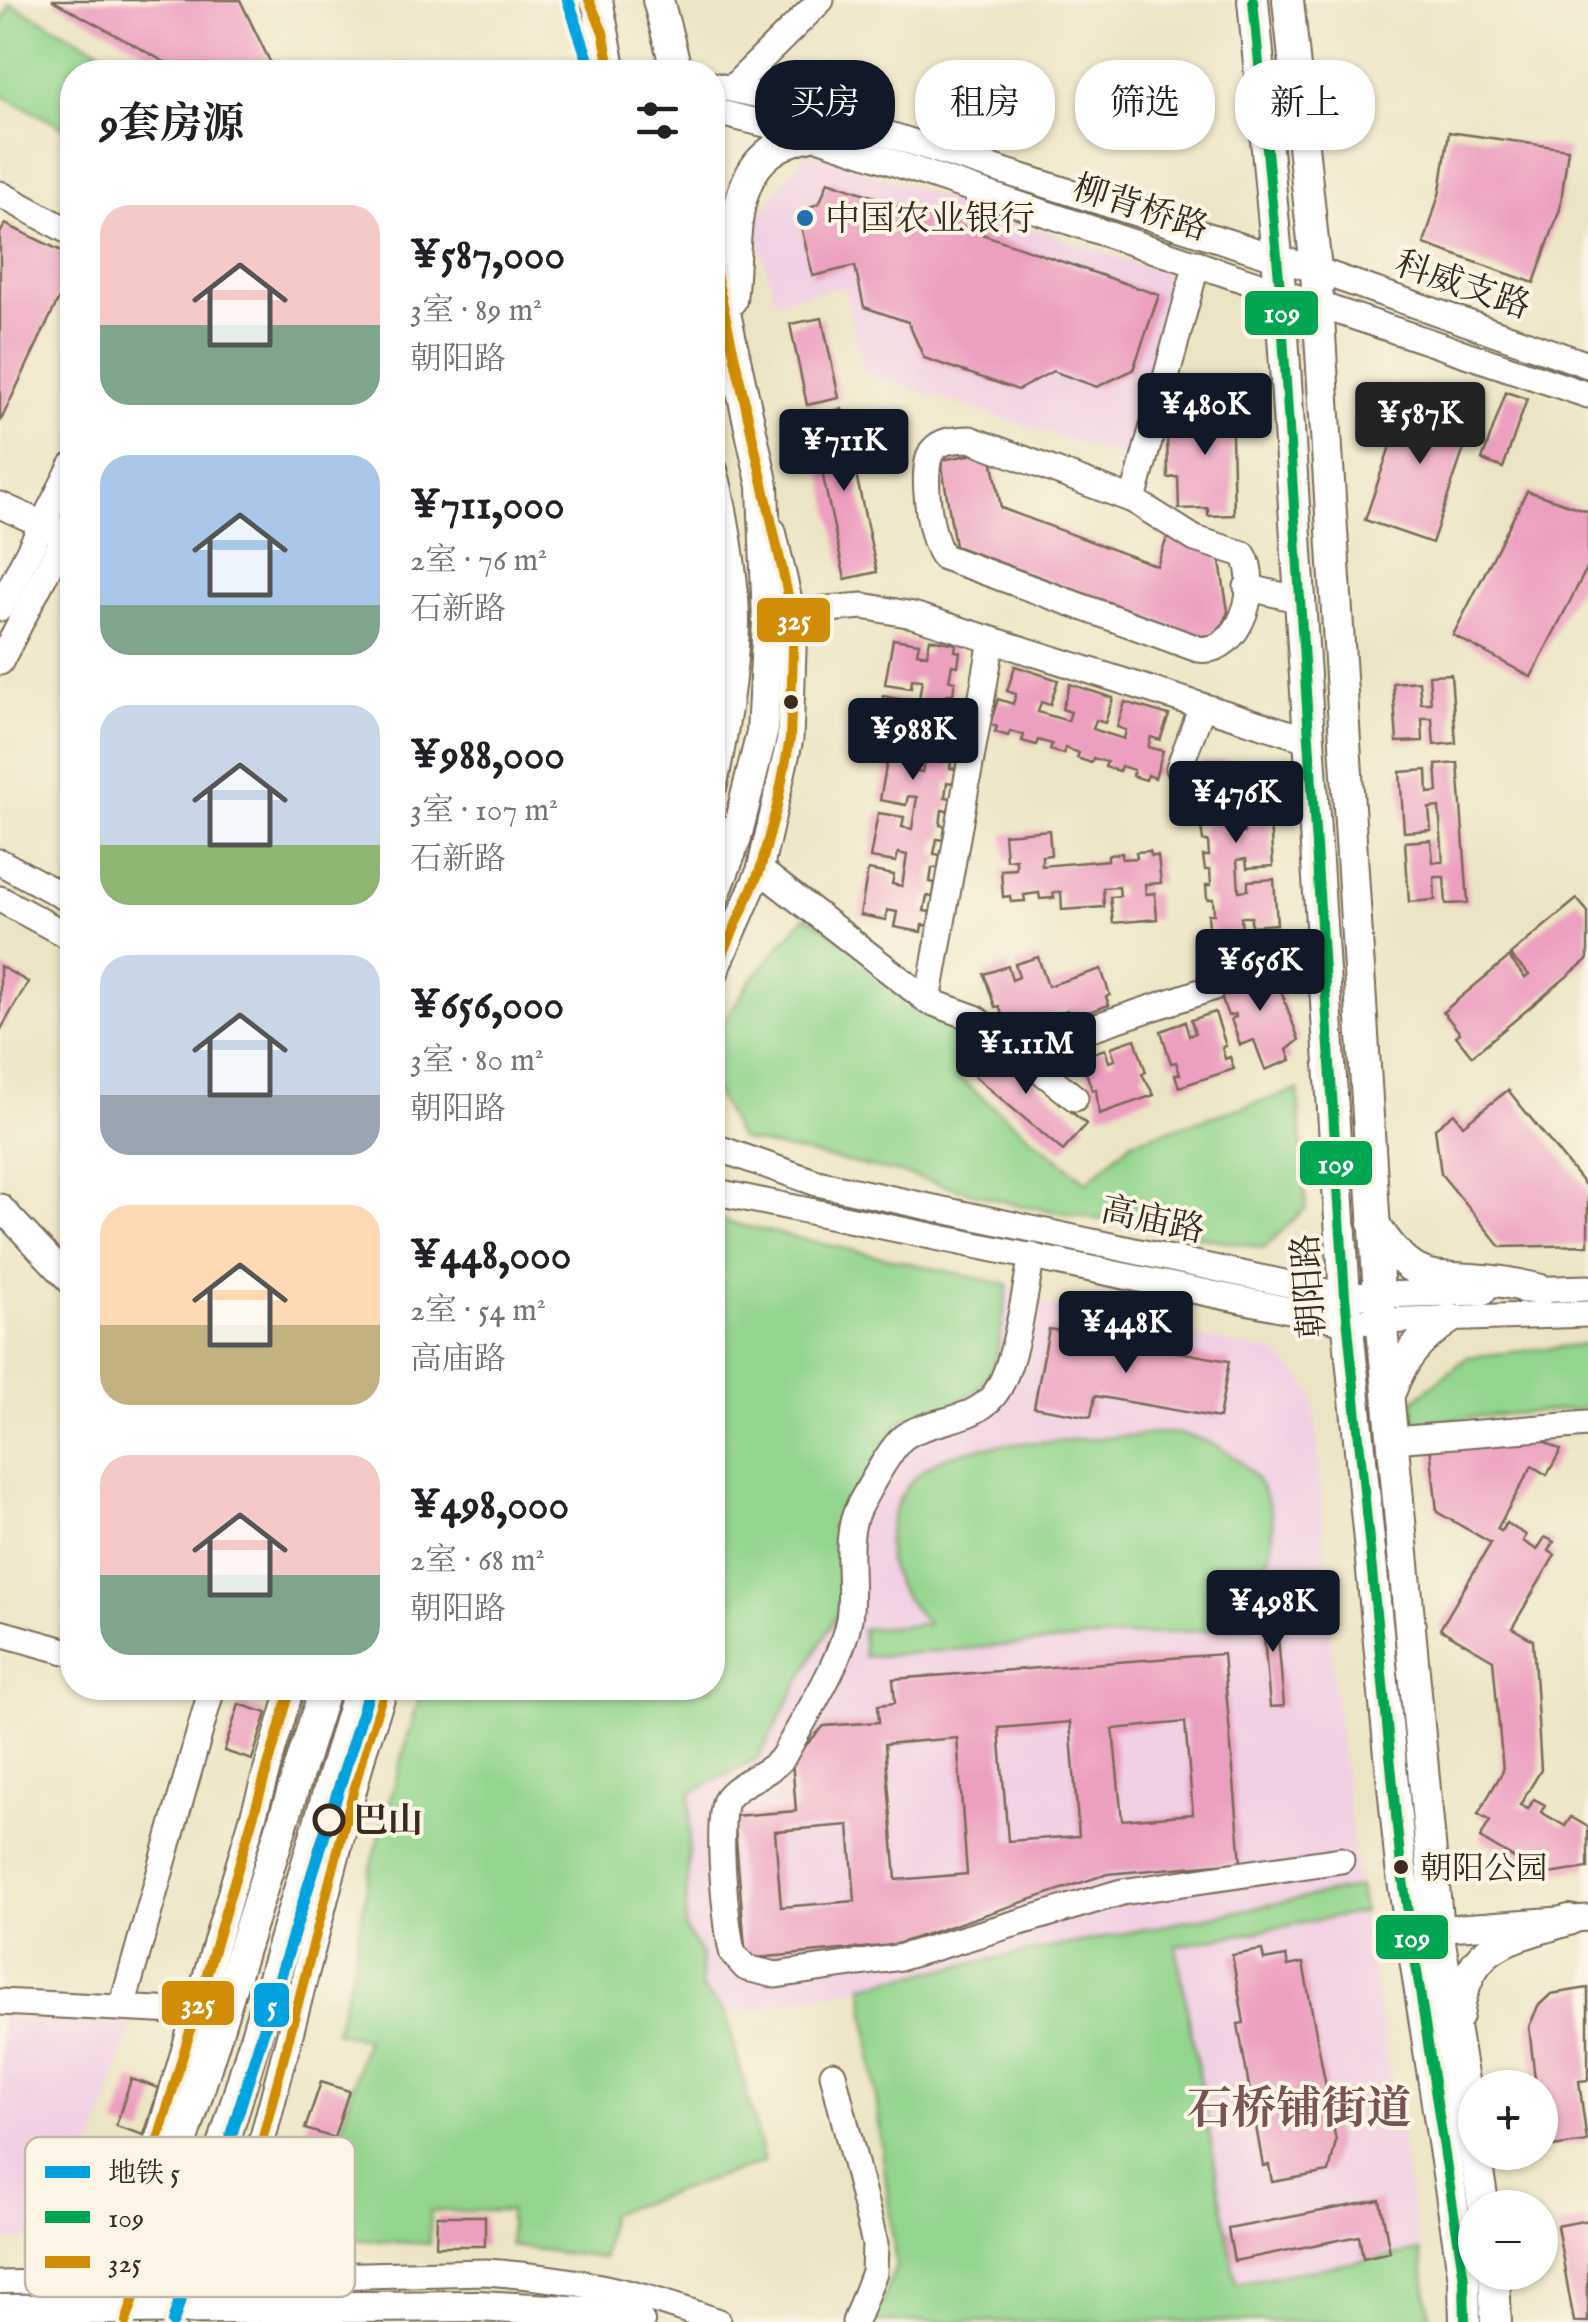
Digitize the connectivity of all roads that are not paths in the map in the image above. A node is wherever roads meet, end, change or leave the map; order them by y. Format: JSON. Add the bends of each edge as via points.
{"nodes":[{"id":1,"x":589,"y":0,"type":"edge"},
{"id":2,"x":597,"y":0,"type":"edge"},
{"id":3,"x":821,"y":0,"type":"edge"},
{"id":4,"x":1253,"y":0,"type":"edge"},
{"id":5,"x":1288,"y":0,"type":"edge"},
{"id":6,"x":661,"y":4,"type":"edge"},
{"id":7,"x":603,"y":32,"type":"junction"},
{"id":8,"x":609,"y":60,"type":"edge"},
{"id":9,"x":674,"y":60,"type":"edge"},
{"id":10,"x":725,"y":84,"type":"edge"},
{"id":11,"x":725,"y":88,"type":"edge"},
{"id":12,"x":725,"y":114,"type":"edge"},
{"id":13,"x":755,"y":122,"type":"edge"},
{"id":14,"x":770,"y":150,"type":"edge"},
{"id":15,"x":854,"y":150,"type":"edge"},
{"id":16,"x":0,"y":194,"type":"edge"},
{"id":17,"x":60,"y":227,"type":"edge"},
{"id":18,"x":1197,"y":262,"type":"junction"},
{"id":19,"x":1316,"y":270,"type":"junction"},
{"id":20,"x":1278,"y":275,"type":"junction"},
{"id":21,"x":1317,"y":302,"type":"junction"},
{"id":22,"x":725,"y":314,"type":"edge"},
{"id":23,"x":728,"y":328,"type":"junction"},
{"id":24,"x":1588,"y":365,"type":"edge"},
{"id":25,"x":1588,"y":395,"type":"edge"},
{"id":26,"x":763,"y":486,"type":"junction"},
{"id":27,"x":1133,"y":500,"type":"junction"},
{"id":28,"x":0,"y":506,"type":"edge"},
{"id":29,"x":60,"y":527,"type":"edge"},
{"id":30,"x":725,"y":552,"type":"edge"},
{"id":31,"x":1247,"y":588,"type":"junction"},
{"id":32,"x":1300,"y":600,"type":"junction"},
{"id":33,"x":0,"y":608,"type":"edge"},
{"id":34,"x":792,"y":612,"type":"junction"},
{"id":35,"x":992,"y":640,"type":"junction"},
{"id":36,"x":0,"y":662,"type":"edge"},
{"id":37,"x":1202,"y":707,"type":"junction"},
{"id":38,"x":725,"y":713,"type":"edge"},
{"id":39,"x":1310,"y":740,"type":"junction"},
{"id":40,"x":1179,"y":768,"type":"dead end"},
{"id":41,"x":0,"y":862,"type":"edge"},
{"id":42,"x":725,"y":866,"type":"edge"},
{"id":43,"x":760,"y":870,"type":"junction"},
{"id":44,"x":60,"y":894,"type":"edge"},
{"id":45,"x":0,"y":899,"type":"edge"},
{"id":46,"x":60,"y":932,"type":"edge"},
{"id":47,"x":725,"y":950,"type":"edge"},
{"id":48,"x":1212,"y":988,"type":"dead end"},
{"id":49,"x":928,"y":1000,"type":"junction"},
{"id":50,"x":1019,"y":1052,"type":"junction"},
{"id":51,"x":1075,"y":1098,"type":"dead end"},
{"id":52,"x":725,"y":1151,"type":"edge"},
{"id":53,"x":725,"y":1161,"type":"edge"},
{"id":54,"x":817,"y":1184,"type":"junction"},
{"id":55,"x":725,"y":1190,"type":"edge"},
{"id":56,"x":2,"y":1215,"type":"edge"},
{"id":57,"x":1374,"y":1224,"type":"junction"},
{"id":58,"x":1032,"y":1256,"type":"junction"},
{"id":59,"x":60,"y":1272,"type":"edge"},
{"id":60,"x":1588,"y":1288,"type":"edge"},
{"id":61,"x":1541,"y":1290,"type":"junction"},
{"id":62,"x":1380,"y":1308,"type":"junction"},
{"id":63,"x":1347,"y":1309,"type":"junction"},
{"id":64,"x":1588,"y":1314,"type":"edge"},
{"id":65,"x":1449,"y":1319,"type":"junction"},
{"id":66,"x":1390,"y":1393,"type":"junction"},
{"id":67,"x":1588,"y":1424,"type":"edge"},
{"id":68,"x":1394,"y":1440,"type":"junction"},
{"id":69,"x":0,"y":1633,"type":"edge"},
{"id":70,"x":60,"y":1649,"type":"edge"},
{"id":71,"x":206,"y":1700,"type":"edge"},
{"id":72,"x":288,"y":1700,"type":"edge"},
{"id":73,"x":321,"y":1700,"type":"edge"},
{"id":74,"x":354,"y":1700,"type":"edge"},
{"id":75,"x":381,"y":1700,"type":"edge"},
{"id":76,"x":1341,"y":1860,"type":"dead end"},
{"id":77,"x":1579,"y":1919,"type":"edge"},
{"id":78,"x":1424,"y":1930,"type":"junction"},
{"id":79,"x":0,"y":2002,"type":"edge"},
{"id":80,"x":122,"y":2007,"type":"junction"},
{"id":81,"x":196,"y":2012,"type":"junction"},
{"id":82,"x":1455,"y":2034,"type":"junction"},
{"id":83,"x":833,"y":2074,"type":"dead end"},
{"id":84,"x":159,"y":2137,"type":"edge"},
{"id":85,"x":184,"y":2137,"type":"edge"},
{"id":86,"x":226,"y":2137,"type":"edge"},
{"id":87,"x":263,"y":2137,"type":"edge"},
{"id":88,"x":1481,"y":2190,"type":"edge"},
{"id":89,"x":355,"y":2267,"type":"edge"},
{"id":90,"x":402,"y":2273,"type":"junction"},
{"id":91,"x":355,"y":2275,"type":"edge"},
{"id":92,"x":0,"y":2284,"type":"edge"},
{"id":93,"x":25,"y":2284,"type":"edge"},
{"id":94,"x":1495,"y":2290,"type":"edge"},
{"id":95,"x":134,"y":2297,"type":"edge"},
{"id":96,"x":179,"y":2297,"type":"edge"},
{"id":97,"x":0,"y":2310,"type":"edge"},
{"id":98,"x":126,"y":2322,"type":"edge"},
{"id":99,"x":171,"y":2322,"type":"edge"},
{"id":100,"x":639,"y":2322,"type":"edge"},
{"id":101,"x":718,"y":2322,"type":"edge"},
{"id":102,"x":855,"y":2322,"type":"edge"},
{"id":103,"x":1464,"y":2322,"type":"edge"},
{"id":104,"x":1496,"y":2322,"type":"edge"}],
"edges":[{"from":1,"to":7,"type":"street"},
{"from":2,"to":7,"type":"main road"},
{"from":3,"to":10,"type":"street"},
{"from":4,"to":20,"type":"main road","name":"朝阳路"},
{"from":5,"to":19,"type":"main road","name":"朝阳路"},
{"from":6,"to":9,"type":"main road"},
{"from":7,"to":8,"type":"main road"},
{"from":11,"to":20,"type":"street","name":"柳背桥路","via":[[819,112]]},
{"from":12,"to":13,"type":"street","name":"柳背桥路"},
{"from":14,"to":23,"type":"main road","via":[[744,187],[736,212]]},
{"from":15,"to":18,"type":"street","name":"柳背桥路"},
{"from":16,"to":17,"type":"street"},
{"from":18,"to":20,"type":"street","name":"柳背桥路"},
{"from":18,"to":27,"type":"street"},
{"from":19,"to":20,"type":"street","name":"柳背桥路"},
{"from":19,"to":21,"type":"main road","name":"朝阳路"},
{"from":19,"to":24,"type":"street","name":"科威支路"},
{"from":20,"to":21,"type":"street","name":"柳背桥路"},
{"from":20,"to":32,"type":"main road","name":"朝阳路"},
{"from":21,"to":25,"type":"street","name":"科威支路"},
{"from":21,"to":57,"type":"main road","name":"朝阳路"},
{"from":22,"to":23,"type":"main road"},
{"from":23,"to":26,"type":"main road"},
{"from":26,"to":34,"type":"street"},
{"from":26,"to":42,"type":"main road","via":[[768,622],[762,733]]},
{"from":27,"to":31,"type":"street","via":[[1195,540],[1242,554]]},
{"from":27,"to":31,"type":"street","via":[[970,440],[940,444],[926,467],[936,546],[950,559],[1206,650],[1225,644],[1239,627]]},
{"from":28,"to":29,"type":"street"},
{"from":29,"to":33,"type":"street"},
{"from":29,"to":36,"type":"street"},
{"from":30,"to":38,"type":"main road","via":[[734,622]]},
{"from":31,"to":32,"type":"street"},
{"from":32,"to":39,"type":"main road","name":"朝阳路"},
{"from":34,"to":35,"type":"street","via":[[863,606]]},
{"from":34,"to":43,"type":"street","via":[[790,739]]},
{"from":35,"to":37,"type":"street"},
{"from":35,"to":49,"type":"street"},
{"from":37,"to":39,"type":"street"},
{"from":37,"to":40,"type":"street"},
{"from":39,"to":63,"type":"main road","name":"朝阳路"},
{"from":41,"to":44,"type":"street"},
{"from":43,"to":47,"type":"street"},
{"from":43,"to":49,"type":"street"},
{"from":45,"to":46,"type":"street"},
{"from":48,"to":50,"type":"street"},
{"from":49,"to":50,"type":"street","via":[[974,1018]]},
{"from":50,"to":51,"type":"street"},
{"from":52,"to":54,"type":"street","name":"高庙路"},
{"from":53,"to":54,"type":"street"},
{"from":54,"to":63,"type":"street","name":"高庙路"},
{"from":55,"to":58,"type":"street","name":"高庙路"},
{"from":56,"to":59,"type":"street"},
{"from":57,"to":61,"type":"main road","via":[[1391,1250],[1420,1274]]},
{"from":57,"to":62,"type":"main road","name":"朝阳路"},
{"from":58,"to":63,"type":"street","name":"高庙路"},
{"from":58,"to":76,"type":"street","via":[[998,1390],[971,1414],[897,1444],[852,1525],[850,1603],[841,1647],[784,1757],[724,1802],[720,1826],[733,1954],[746,1968],[776,1975],[902,1957],[1102,1896]]},
{"from":60,"to":61,"type":"street","name":"高庙路"},
{"from":61,"to":62,"type":"street","name":"高庙路"},
{"from":62,"to":63,"type":"street","name":"高庙路"},
{"from":62,"to":65,"type":"street","name":"高庙路"},
{"from":62,"to":66,"type":"main road","name":"朝阳路"},
{"from":63,"to":78,"type":"main road","name":"朝阳路","via":[[1401,1867]]},
{"from":64,"to":65,"type":"street","name":"高庙路"},
{"from":65,"to":66,"type":"main road","via":[[1410,1351]]},
{"from":66,"to":68,"type":"main road","name":"朝阳路"},
{"from":67,"to":68,"type":"street"},
{"from":68,"to":78,"type":"main road","name":"朝阳路"},
{"from":69,"to":70,"type":"street"},
{"from":71,"to":80,"type":"street"},
{"from":72,"to":81,"type":"street"},
{"from":73,"to":85,"type":"main road"},
{"from":74,"to":86,"type":"main road"},
{"from":75,"to":87,"type":"street"},
{"from":77,"to":78,"type":"street"},
{"from":77,"to":82,"type":"main road","via":[[1510,1938],[1478,1961],[1461,1992]]},
{"from":78,"to":82,"type":"main road","name":"朝阳路"},
{"from":78,"to":103,"type":"main road","name":"朝阳路"},
{"from":79,"to":80,"type":"street"},
{"from":80,"to":81,"type":"street"},
{"from":81,"to":84,"type":"street"},
{"from":82,"to":88,"type":"main road","name":"朝阳路"},
{"from":83,"to":102,"type":"street","via":[[875,2244],[874,2272]]},
{"from":89,"to":90,"type":"street"},
{"from":90,"to":91,"type":"street"},
{"from":90,"to":101,"type":"street","via":[[555,2276],[618,2288]]},
{"from":92,"to":93,"type":"street"},
{"from":94,"to":104,"type":"main road"},
{"from":95,"to":98,"type":"main road"},
{"from":96,"to":99,"type":"main road"},
{"from":97,"to":100,"type":"main road","bridge":true,"via":[[477,2306]]}]}
